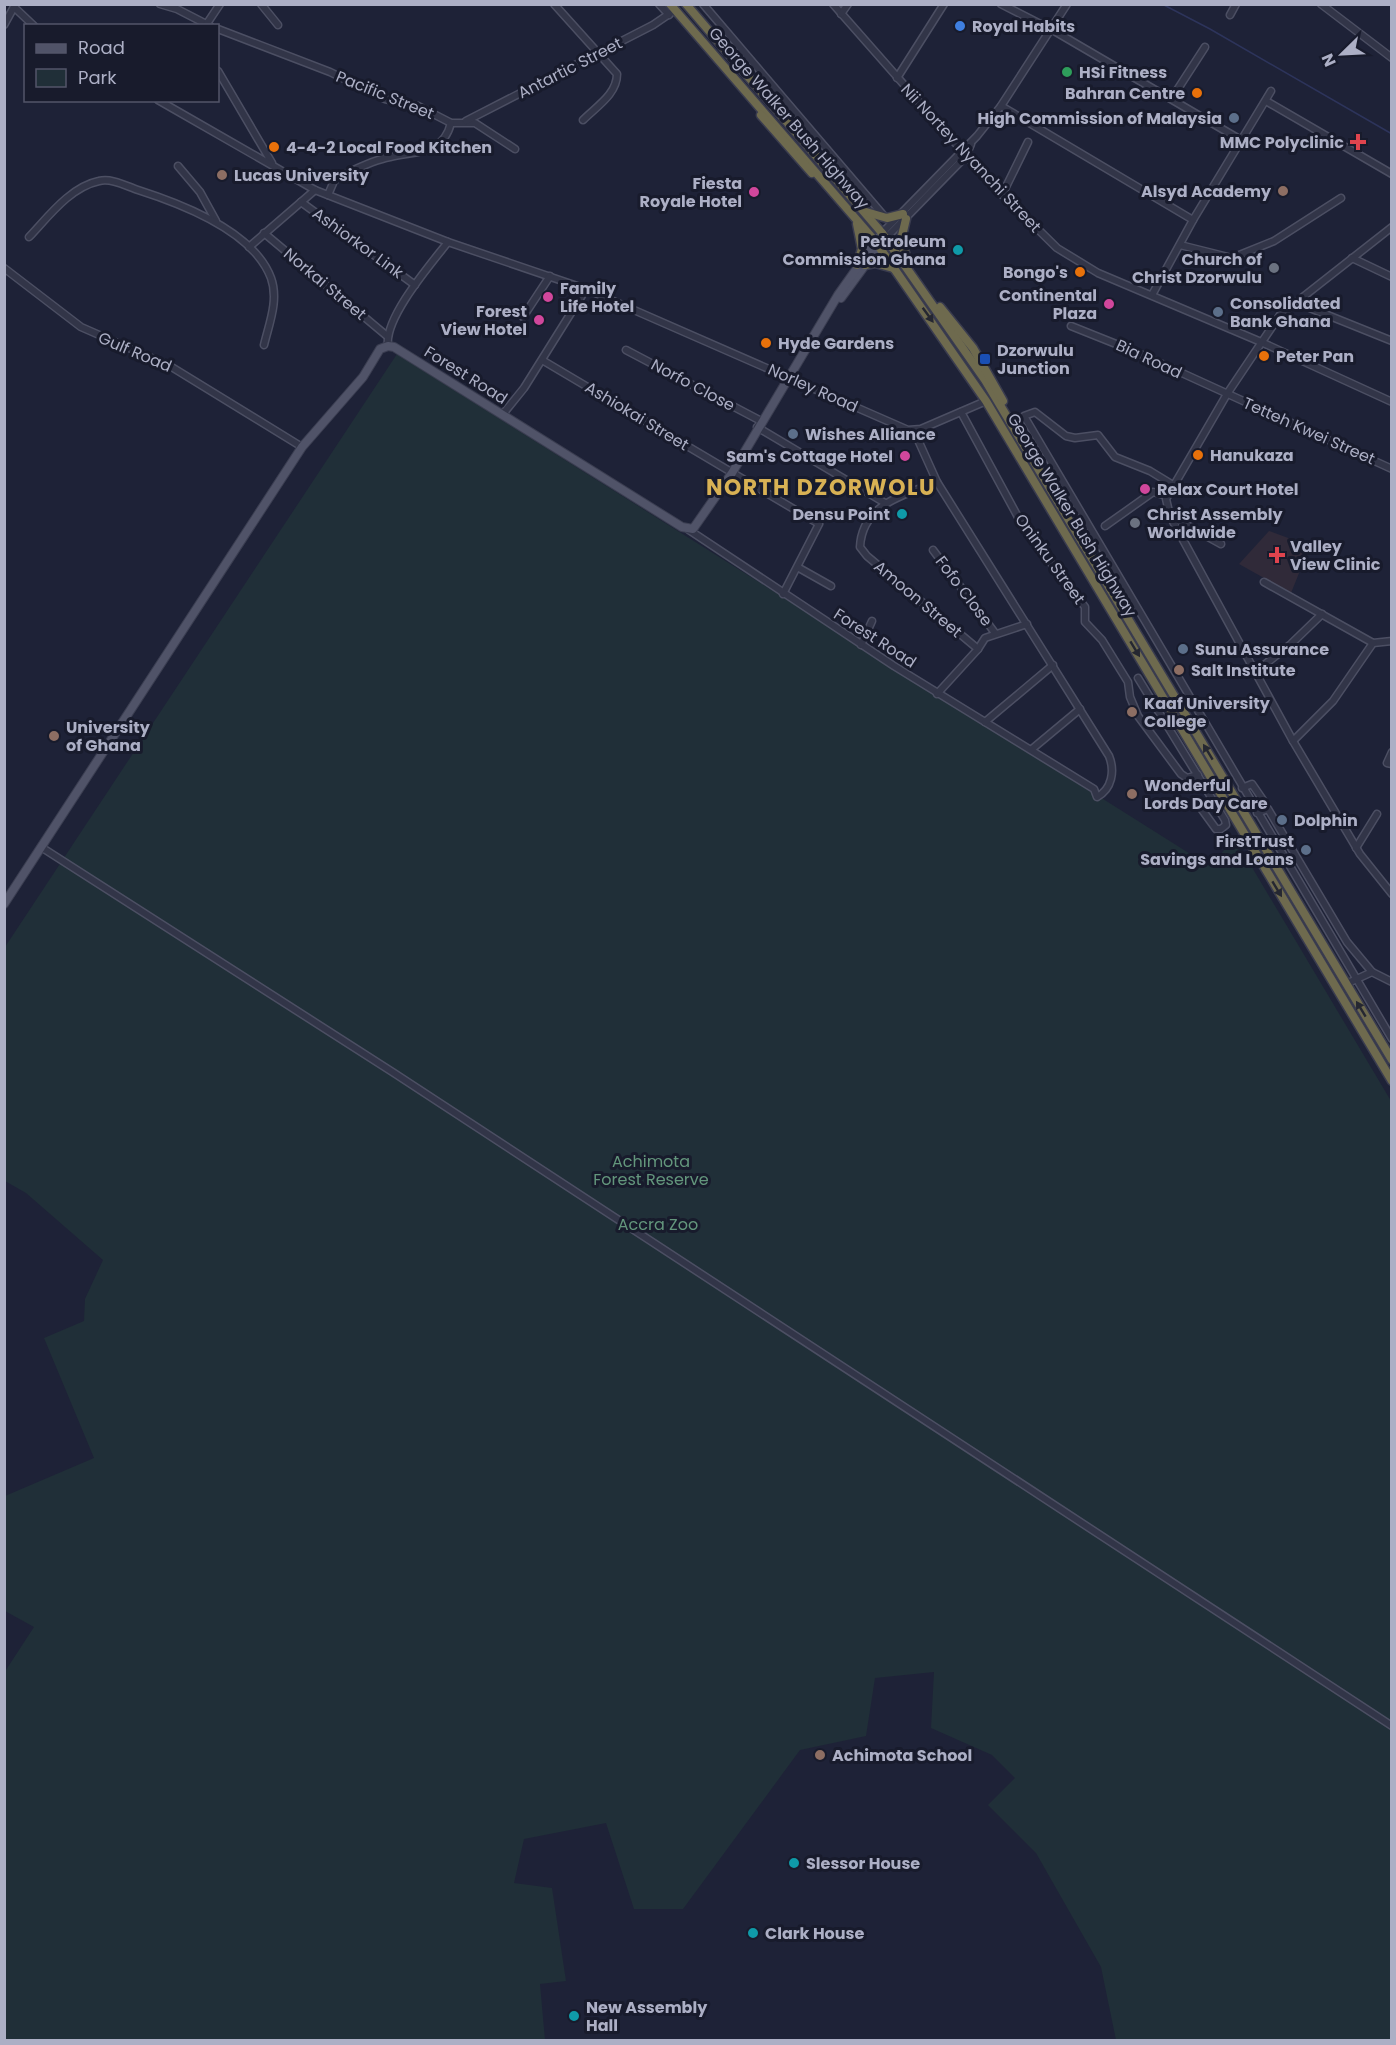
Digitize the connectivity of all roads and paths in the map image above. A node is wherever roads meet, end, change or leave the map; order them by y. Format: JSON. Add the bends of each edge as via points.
{"nodes":[{"id":1,"x":160,"y":4,"type":"edge"},
{"id":2,"x":220,"y":4,"type":"edge"},
{"id":3,"x":261,"y":4,"type":"edge"},
{"id":4,"x":554,"y":4,"type":"edge"},
{"id":5,"x":659,"y":4,"type":"edge"},
{"id":6,"x":686,"y":4,"type":"edge"},
{"id":7,"x":703,"y":4,"type":"edge"},
{"id":8,"x":833,"y":4,"type":"edge"},
{"id":9,"x":848,"y":4,"type":"edge"},
{"id":10,"x":944,"y":4,"type":"edge"},
{"id":11,"x":1001,"y":4,"type":"edge"},
{"id":12,"x":1067,"y":4,"type":"edge"},
{"id":13,"x":1236,"y":4,"type":"edge"},
{"id":14,"x":1321,"y":4,"type":"edge"},
{"id":15,"x":14,"y":6,"type":"edge"},
{"id":16,"x":672,"y":10,"type":"edge"},
{"id":17,"x":841,"y":14,"type":"junction"},
{"id":18,"x":1230,"y":15,"type":"dead end"},
{"id":19,"x":32,"y":24,"type":"edge"},
{"id":20,"x":205,"y":24,"type":"edge"},
{"id":21,"x":208,"y":24,"type":"edge"},
{"id":22,"x":4,"y":25,"type":"edge"},
{"id":23,"x":278,"y":25,"type":"dead end"},
{"id":24,"x":219,"y":29,"type":"edge"},
{"id":25,"x":1050,"y":30,"type":"junction"},
{"id":26,"x":1205,"y":47,"type":"dead end"},
{"id":27,"x":597,"y":53,"type":"junction"},
{"id":28,"x":1392,"y":58,"type":"edge"},
{"id":29,"x":219,"y":73,"type":"edge"},
{"id":30,"x":897,"y":78,"type":"junction"},
{"id":31,"x":1271,"y":91,"type":"dead end"},
{"id":32,"x":1172,"y":98,"type":"junction"},
{"id":33,"x":1266,"y":101,"type":"junction"},
{"id":34,"x":162,"y":102,"type":"edge"},
{"id":35,"x":1001,"y":106,"type":"junction"},
{"id":36,"x":583,"y":120,"type":"dead end"},
{"id":37,"x":451,"y":123,"type":"junction"},
{"id":38,"x":463,"y":123,"type":"junction"},
{"id":39,"x":1241,"y":140,"type":"junction"},
{"id":40,"x":1028,"y":142,"type":"dead end"},
{"id":41,"x":515,"y":149,"type":"dead end"},
{"id":42,"x":963,"y":154,"type":"junction"},
{"id":43,"x":178,"y":166,"type":"dead end"},
{"id":44,"x":275,"y":166,"type":"junction"},
{"id":45,"x":1392,"y":174,"type":"edge"},
{"id":46,"x":315,"y":190,"type":"junction"},
{"id":47,"x":328,"y":195,"type":"junction"},
{"id":48,"x":1002,"y":195,"type":"junction"},
{"id":49,"x":1341,"y":198,"type":"dead end"},
{"id":50,"x":301,"y":202,"type":"junction"},
{"id":51,"x":850,"y":210,"type":"junction"},
{"id":52,"x":863,"y":210,"type":"junction"},
{"id":53,"x":904,"y":217,"type":"junction"},
{"id":54,"x":886,"y":218,"type":"junction"},
{"id":55,"x":1193,"y":220,"type":"junction"},
{"id":56,"x":216,"y":222,"type":"junction"},
{"id":57,"x":1392,"y":227,"type":"edge"},
{"id":58,"x":264,"y":233,"type":"junction"},
{"id":59,"x":884,"y":236,"type":"junction"},
{"id":60,"x":28,"y":237,"type":"dead end"},
{"id":61,"x":447,"y":242,"type":"junction"},
{"id":62,"x":877,"y":243,"type":"junction"},
{"id":63,"x":1180,"y":245,"type":"junction"},
{"id":64,"x":249,"y":247,"type":"junction"},
{"id":65,"x":1352,"y":258,"type":"junction"},
{"id":66,"x":861,"y":265,"type":"junction"},
{"id":67,"x":4,"y":268,"type":"edge"},
{"id":68,"x":894,"y":268,"type":"junction"},
{"id":69,"x":550,"y":276,"type":"junction"},
{"id":70,"x":914,"y":276,"type":"junction"},
{"id":71,"x":1392,"y":277,"type":"edge"},
{"id":72,"x":415,"y":285,"type":"junction"},
{"id":73,"x":586,"y":290,"type":"junction"},
{"id":74,"x":1152,"y":296,"type":"junction"},
{"id":75,"x":1295,"y":302,"type":"junction"},
{"id":76,"x":523,"y":317,"type":"dead end"},
{"id":77,"x":1071,"y":326,"type":"dead end"},
{"id":78,"x":387,"y":336,"type":"junction"},
{"id":79,"x":1392,"y":341,"type":"edge"},
{"id":80,"x":1261,"y":342,"type":"junction"},
{"id":81,"x":264,"y":345,"type":"dead end"},
{"id":82,"x":388,"y":346,"type":"junction"},
{"id":83,"x":626,"y":350,"type":"dead end"},
{"id":84,"x":542,"y":360,"type":"junction"},
{"id":85,"x":789,"y":378,"type":"junction"},
{"id":86,"x":1227,"y":394,"type":"junction"},
{"id":87,"x":986,"y":401,"type":"junction"},
{"id":88,"x":1392,"y":402,"type":"edge"},
{"id":89,"x":961,"y":412,"type":"junction"},
{"id":90,"x":503,"y":414,"type":"junction"},
{"id":91,"x":759,"y":424,"type":"junction"},
{"id":92,"x":914,"y":431,"type":"junction"},
{"id":93,"x":302,"y":447,"type":"junction"},
{"id":94,"x":1392,"y":469,"type":"edge"},
{"id":95,"x":732,"y":473,"type":"junction"},
{"id":96,"x":937,"y":482,"type":"junction"},
{"id":97,"x":1173,"y":485,"type":"junction"},
{"id":98,"x":1167,"y":496,"type":"junction"},
{"id":99,"x":885,"y":503,"type":"junction"},
{"id":100,"x":1170,"y":516,"type":"junction"},
{"id":101,"x":1105,"y":526,"type":"dead end"},
{"id":102,"x":689,"y":530,"type":"junction"},
{"id":103,"x":1221,"y":544,"type":"dead end"},
{"id":104,"x":933,"y":550,"type":"dead end"},
{"id":105,"x":799,"y":568,"type":"junction"},
{"id":106,"x":1264,"y":582,"type":"dead end"},
{"id":107,"x":831,"y":586,"type":"dead end"},
{"id":108,"x":783,"y":594,"type":"junction"},
{"id":109,"x":1322,"y":614,"type":"junction"},
{"id":110,"x":872,"y":621,"type":"dead end"},
{"id":111,"x":1027,"y":624,"type":"junction"},
{"id":112,"x":995,"y":633,"type":"junction"},
{"id":113,"x":1392,"y":641,"type":"edge"},
{"id":114,"x":1373,"y":643,"type":"junction"},
{"id":115,"x":861,"y":645,"type":"junction"},
{"id":116,"x":978,"y":649,"type":"junction"},
{"id":117,"x":1053,"y":665,"type":"junction"},
{"id":118,"x":1148,"y":671,"type":"junction"},
{"id":119,"x":1255,"y":672,"type":"junction"},
{"id":120,"x":1138,"y":678,"type":"junction"},
{"id":121,"x":1128,"y":682,"type":"junction"},
{"id":122,"x":937,"y":694,"type":"junction"},
{"id":123,"x":1080,"y":709,"type":"junction"},
{"id":124,"x":985,"y":722,"type":"junction"},
{"id":125,"x":1293,"y":741,"type":"junction"},
{"id":126,"x":1032,"y":749,"type":"junction"},
{"id":127,"x":1392,"y":752,"type":"edge"},
{"id":128,"x":1392,"y":764,"type":"edge"},
{"id":129,"x":1198,"y":775,"type":"junction"},
{"id":130,"x":1242,"y":788,"type":"junction"},
{"id":131,"x":1263,"y":800,"type":"dead end"},
{"id":132,"x":1200,"y":807,"type":"dead end"},
{"id":133,"x":1257,"y":813,"type":"junction"},
{"id":134,"x":1377,"y":814,"type":"dead end"},
{"id":135,"x":40,"y":847,"type":"junction"},
{"id":136,"x":1292,"y":848,"type":"junction"},
{"id":137,"x":1356,"y":848,"type":"junction"},
{"id":138,"x":1281,"y":854,"type":"junction"},
{"id":139,"x":1392,"y":894,"type":"edge"},
{"id":140,"x":4,"y":904,"type":"edge"},
{"id":141,"x":1372,"y":972,"type":"junction"},
{"id":142,"x":1356,"y":978,"type":"junction"},
{"id":143,"x":1392,"y":982,"type":"edge"},
{"id":144,"x":1346,"y":984,"type":"junction"},
{"id":145,"x":1392,"y":1039,"type":"edge"},
{"id":146,"x":1392,"y":1059,"type":"edge"},
{"id":147,"x":1392,"y":1081,"type":"edge"},
{"id":148,"x":1392,"y":1726,"type":"edge"}],
"edges":[{"from":1,"to":20,"type":"street"},
{"from":2,"to":21,"type":"street"},
{"from":3,"to":23,"type":"street"},
{"from":4,"to":27,"type":"street"},
{"from":5,"to":16,"type":"street"},
{"from":6,"to":52,"type":"highway","name":"George Walker Bush Highway"},
{"from":7,"to":54,"type":"street"},
{"from":8,"to":17,"type":"street","name":"Nii Nortey Nyanchi Street"},
{"from":9,"to":17,"type":"street"},
{"from":10,"to":30,"type":"street"},
{"from":11,"to":25,"type":"street"},
{"from":12,"to":25,"type":"street"},
{"from":13,"to":18,"type":"street"},
{"from":14,"to":28,"type":"street"},
{"from":15,"to":19,"type":"street"},
{"from":15,"to":22,"type":"street"},
{"from":16,"to":27,"type":"street","name":"Antartic Street"},
{"from":16,"to":51,"type":"highway","name":"George Walker Bush Highway","via":[[737,80],[800,162]]},
{"from":17,"to":30,"type":"street","name":"Nii Nortey Nyanchi Street"},
{"from":24,"to":37,"type":"street","name":"Pacific Street","via":[[330,72],[386,99],[418,106]]},
{"from":25,"to":32,"type":"street"},
{"from":25,"to":35,"type":"street"},
{"from":26,"to":32,"type":"street"},
{"from":27,"to":36,"type":"street","via":[[615,69],[616,85]]},
{"from":27,"to":38,"type":"street","name":"Antartic Street"},
{"from":29,"to":44,"type":"street"},
{"from":30,"to":42,"type":"street","name":"Nii Nortey Nyanchi Street"},
{"from":31,"to":33,"type":"street"},
{"from":32,"to":39,"type":"street"},
{"from":33,"to":39,"type":"street"},
{"from":33,"to":45,"type":"street"},
{"from":34,"to":44,"type":"street","name":"Norley Road"},
{"from":35,"to":42,"type":"street"},
{"from":35,"to":55,"type":"street"},
{"from":37,"to":38,"type":"street","name":"Pacific Street"},
{"from":37,"to":47,"type":"street","via":[[447,136],[436,146],[419,153],[388,157],[341,176]]},
{"from":38,"to":41,"type":"street","name":"Pacific Street","via":[[475,123]]},
{"from":39,"to":55,"type":"street"},
{"from":40,"to":48,"type":"street"},
{"from":42,"to":48,"type":"street","name":"Nii Nortey Nyanchi Street"},
{"from":42,"to":53,"type":"street"},
{"from":43,"to":56,"type":"street","via":[[200,192]]},
{"from":44,"to":46,"type":"street","name":"Norley Road"},
{"from":46,"to":47,"type":"street","name":"Norley Road"},
{"from":46,"to":50,"type":"street"},
{"from":47,"to":61,"type":"street","name":"Norley Road"},
{"from":48,"to":74,"type":"street","name":"Nii Nortey Nyanchi Street","via":[[1057,248],[1098,273]]},
{"from":49,"to":63,"type":"street","via":[[1274,241],[1238,257],[1226,259]]},
{"from":50,"to":58,"type":"street"},
{"from":50,"to":72,"type":"street","name":"Ashiorkor Link"},
{"from":51,"to":62,"type":"highway","name":"George Walker Bush Highway"},
{"from":51,"to":66,"type":"highway","via":[[862,239]]},
{"from":52,"to":54,"type":"highway"},
{"from":52,"to":59,"type":"highway","name":"George Walker Bush Highway"},
{"from":53,"to":54,"type":"highway"},
{"from":53,"to":59,"type":"street"},
{"from":53,"to":70,"type":"highway","via":[[901,240]]},
{"from":55,"to":63,"type":"street"},
{"from":56,"to":60,"type":"street","via":[[158,196],[102,180],[87,184],[64,201]]},
{"from":56,"to":64,"type":"street"},
{"from":57,"to":65,"type":"street"},
{"from":58,"to":64,"type":"street"},
{"from":58,"to":78,"type":"street","name":"Norkai Street"},
{"from":59,"to":62,"type":"main road"},
{"from":59,"to":70,"type":"highway","name":"George Walker Bush Highway"},
{"from":61,"to":69,"type":"street","name":"Norley Road"},
{"from":61,"to":72,"type":"street"},
{"from":62,"to":66,"type":"main road"},
{"from":62,"to":68,"type":"highway","name":"George Walker Bush Highway"},
{"from":63,"to":74,"type":"street"},
{"from":64,"to":81,"type":"street","via":[[265,266],[274,292]]},
{"from":65,"to":71,"type":"street"},
{"from":65,"to":75,"type":"street"},
{"from":66,"to":68,"type":"highway","via":[[875,263]]},
{"from":66,"to":85,"type":"main road"},
{"from":67,"to":93,"type":"street","name":"Gulf Road","via":[[81,327],[170,366]]},
{"from":68,"to":87,"type":"highway","name":"George Walker Bush Highway","one_way":true},
{"from":69,"to":73,"type":"street","name":"Norley Road"},
{"from":69,"to":76,"type":"street"},
{"from":144,"to":70,"type":"highway","name":"George Walker Bush Highway","one_way":true,"via":[[1011,421],[999,390],[974,348]]},
{"from":72,"to":78,"type":"street"},
{"from":73,"to":84,"type":"street"},
{"from":73,"to":85,"type":"street","name":"Norley Road"},
{"from":74,"to":80,"type":"street","name":"Nii Nortey Nyanchi Street"},
{"from":75,"to":79,"type":"street"},
{"from":75,"to":80,"type":"street","via":[[1280,315]]},
{"from":77,"to":86,"type":"street","name":"Bia Road"},
{"from":78,"to":82,"type":"street"},
{"from":80,"to":86,"type":"street"},
{"from":80,"to":88,"type":"street","name":"Nii Nortey Nyanchi Street"},
{"from":82,"to":90,"type":"main road","name":"Forest Road"},
{"from":82,"to":93,"type":"main road","via":[[380,349],[363,378]]},
{"from":83,"to":91,"type":"street","name":"Norfo Close"},
{"from":84,"to":90,"type":"street"},
{"from":84,"to":95,"type":"street","name":"Ashiokai Street"},
{"from":85,"to":91,"type":"main road"},
{"from":85,"to":92,"type":"street","name":"Norley Road"},
{"from":86,"to":94,"type":"street","name":"Tetteh Kwei Street"},
{"from":86,"to":97,"type":"street"},
{"from":87,"to":89,"type":"street"},
{"from":87,"to":118,"type":"highway","name":"George Walker Bush Highway","one_way":true},
{"from":89,"to":92,"type":"street"},
{"from":89,"to":121,"type":"street","name":"Oninku Street","via":[[1024,528],[1080,599],[1087,610],[1087,626],[1102,640]]},
{"from":90,"to":102,"type":"main road","name":"Forest Road"},
{"from":91,"to":95,"type":"main road"},
{"from":91,"to":99,"type":"street","name":"Norfo Close"},
{"from":92,"to":96,"type":"street"},
{"from":93,"to":135,"type":"main road"},
{"from":95,"to":102,"type":"main road","via":[[700,522]]},
{"from":95,"to":105,"type":"street","name":"Ashiokai Street","via":[[819,524]]},
{"from":96,"to":99,"type":"street"},
{"from":96,"to":111,"type":"street"},
{"from":97,"to":98,"type":"street"},
{"from":97,"to":130,"type":"street","via":[[1115,457],[1098,435],[1066,436],[1035,412],[1024,416]]},
{"from":98,"to":100,"type":"street"},
{"from":98,"to":101,"type":"street","via":[[1153,492]]},
{"from":99,"to":116,"type":"street","name":"Amoon Street","via":[[870,516],[860,547]]},
{"from":100,"to":103,"type":"street"},
{"from":100,"to":119,"type":"street"},
{"from":102,"to":108,"type":"street","name":"Forest Road"},
{"from":104,"to":112,"type":"street","name":"Fofo Close"},
{"from":105,"to":107,"type":"street"},
{"from":105,"to":108,"type":"street"},
{"from":106,"to":109,"type":"street"},
{"from":108,"to":115,"type":"street","name":"Forest Road"},
{"from":109,"to":114,"type":"street"},
{"from":109,"to":119,"type":"street","via":[[1292,644]]},
{"from":110,"to":115,"type":"street"},
{"from":111,"to":112,"type":"street"},
{"from":111,"to":117,"type":"street"},
{"from":112,"to":116,"type":"street","via":[[985,638]]},
{"from":113,"to":114,"type":"street"},
{"from":114,"to":125,"type":"street","via":[[1333,701]]},
{"from":115,"to":122,"type":"street","name":"Forest Road"},
{"from":116,"to":122,"type":"street"},
{"from":117,"to":123,"type":"street"},
{"from":117,"to":124,"type":"street"},
{"from":118,"to":120,"type":"street"},
{"from":118,"to":147,"type":"highway","name":"George Walker Bush Highway","one_way":true},
{"from":119,"to":125,"type":"street"},
{"from":120,"to":121,"type":"street"},
{"from":120,"to":129,"type":"street"},
{"from":121,"to":129,"type":"street","name":"Oninku Street","via":[[1138,716],[1150,734],[1181,774],[1186,778]]},
{"from":122,"to":124,"type":"street","name":"Forest Road"},
{"from":123,"to":126,"type":"street"},
{"from":123,"to":126,"type":"street","name":"Forest Road","via":[[1112,762],[1109,786],[1097,796],[1094,789]]},
{"from":124,"to":126,"type":"street","name":"Forest Road"},
{"from":125,"to":137,"type":"street"},
{"from":127,"to":128,"type":"street","via":[[1387,763]]},
{"from":129,"to":132,"type":"street","via":[[1225,820],[1225,827],[1216,829]]},
{"from":130,"to":131,"type":"street","via":[[1252,784]]},
{"from":130,"to":133,"type":"street"},
{"from":133,"to":136,"type":"street","via":[[1268,809]]},
{"from":133,"to":138,"type":"street"},
{"from":134,"to":137,"type":"street"},
{"from":135,"to":140,"type":"main road"},
{"from":135,"to":148,"type":"street","via":[[394,1073]]},
{"from":136,"to":138,"type":"street"},
{"from":136,"to":141,"type":"street","via":[[1347,942]]},
{"from":137,"to":139,"type":"street"},
{"from":138,"to":142,"type":"street"},
{"from":141,"to":142,"type":"street"},
{"from":141,"to":143,"type":"street"},
{"from":142,"to":144,"type":"street"},
{"from":142,"to":145,"type":"street"},
{"from":146,"to":144,"type":"highway","name":"George Walker Bush Highway","one_way":true}]}
